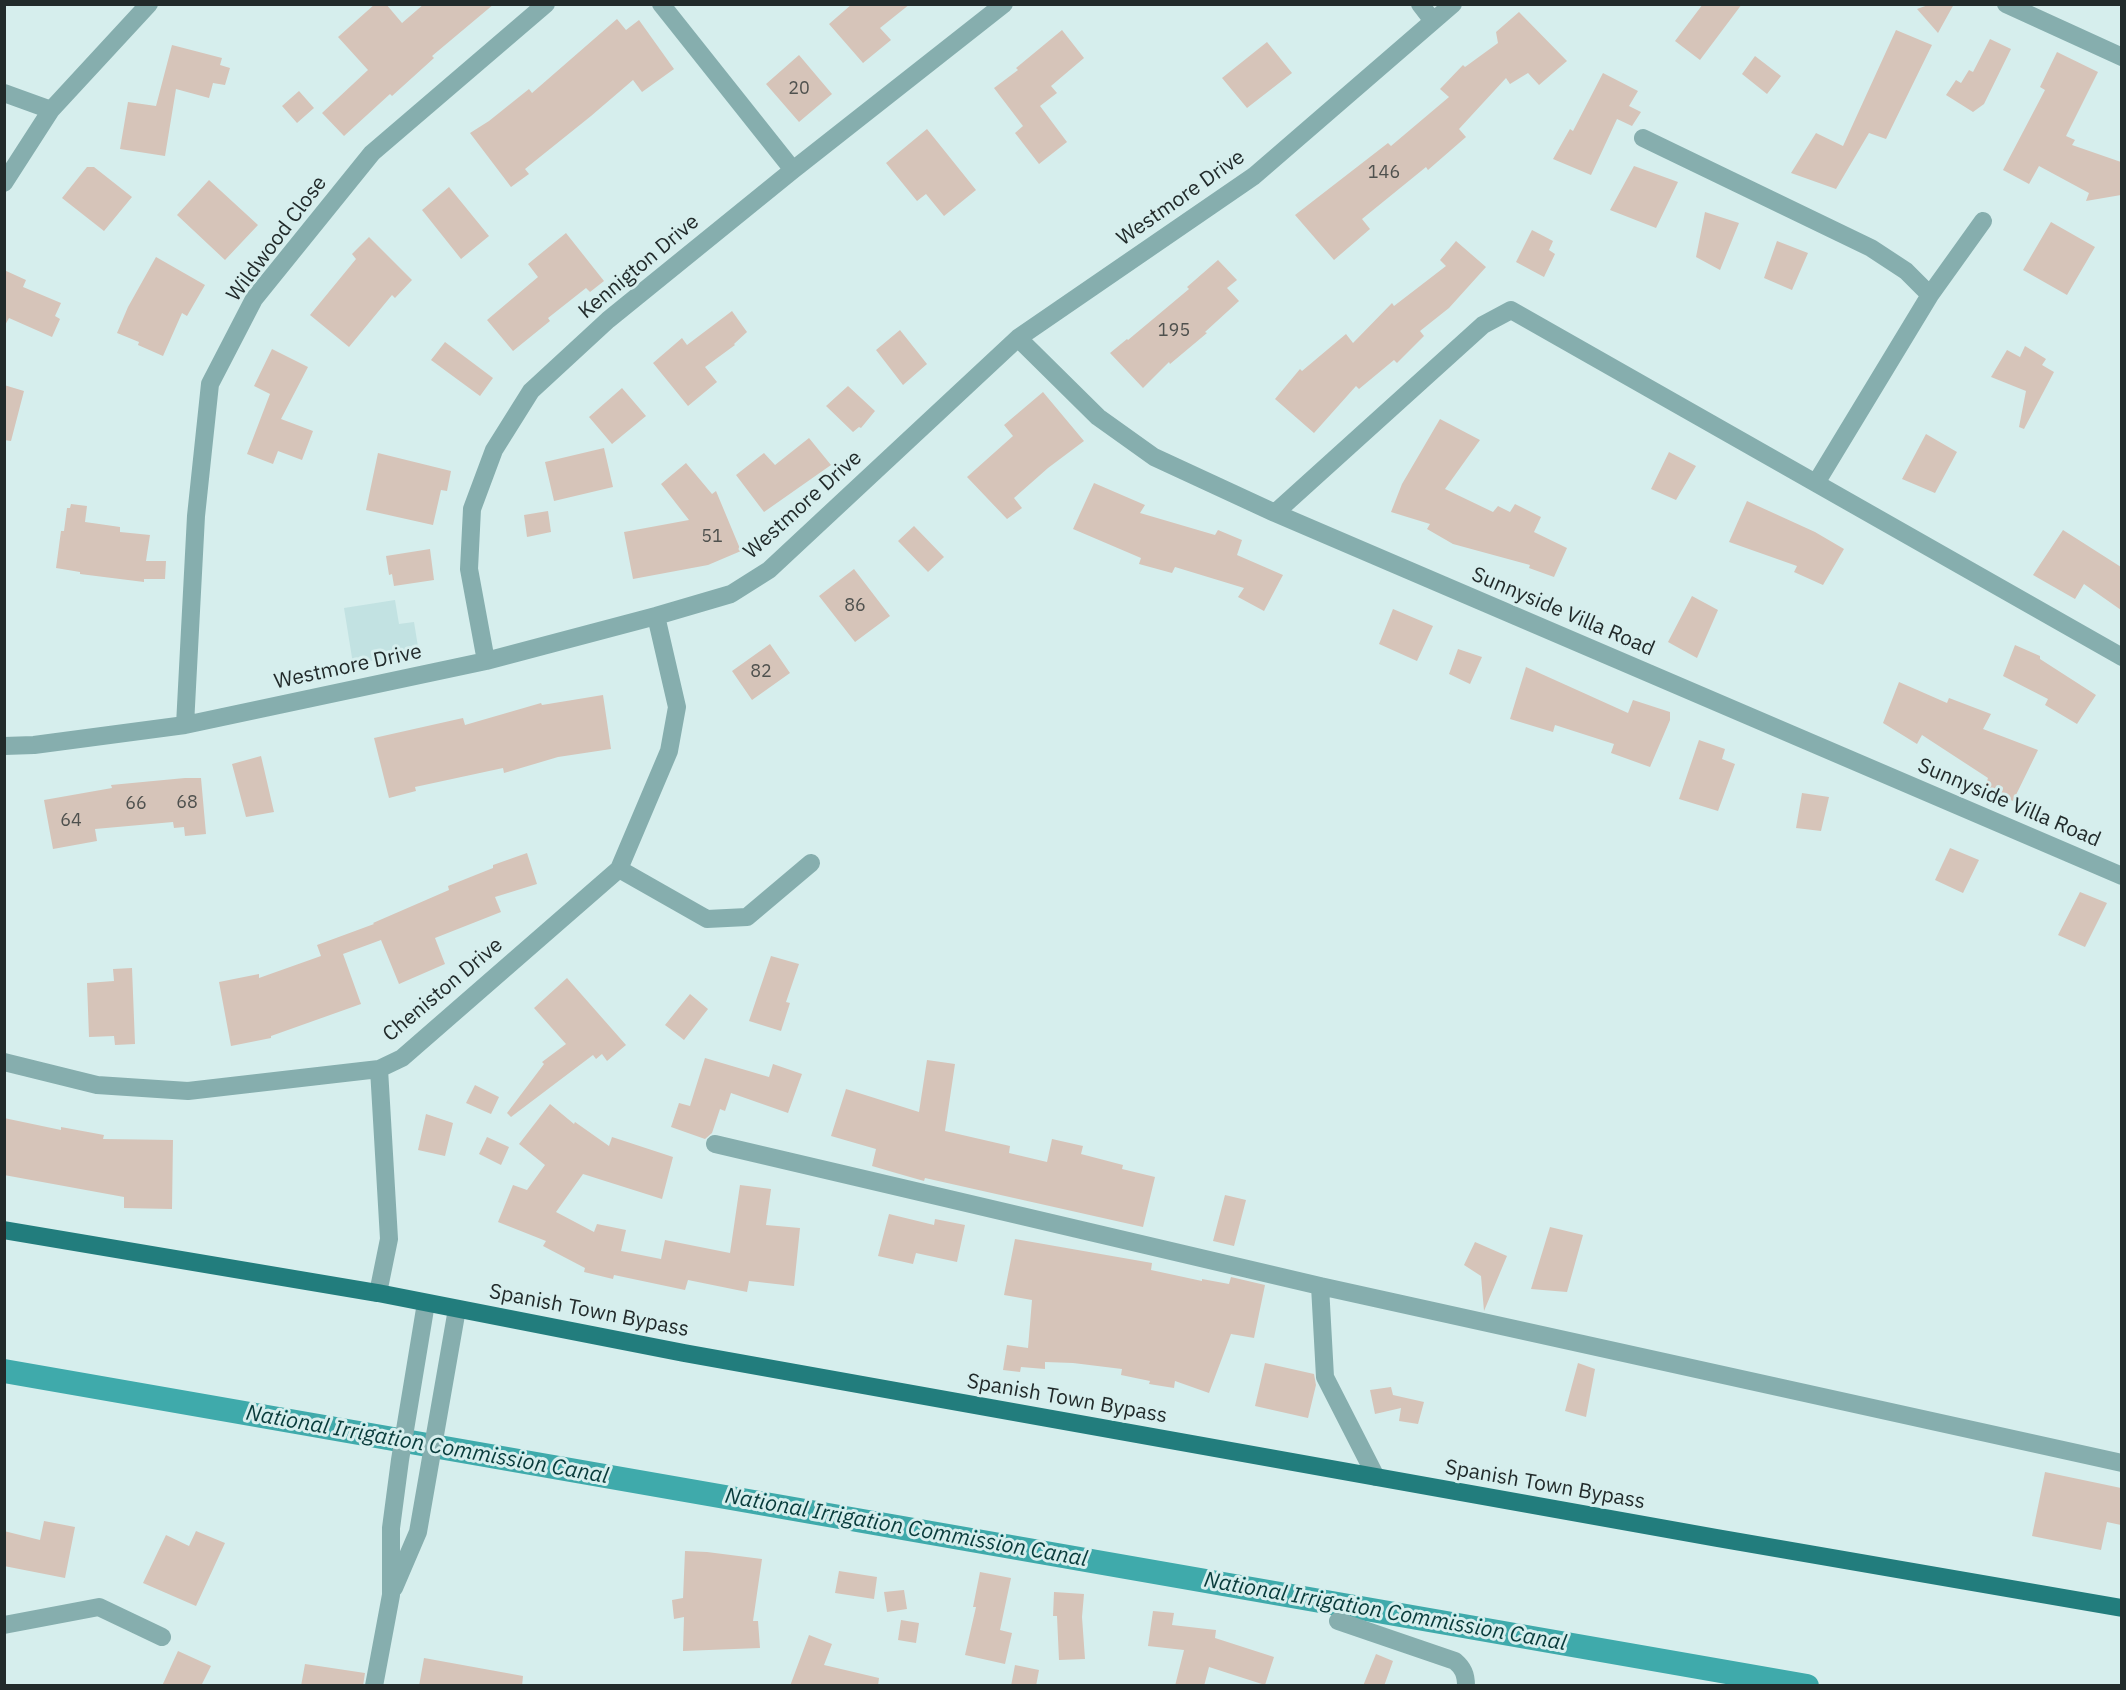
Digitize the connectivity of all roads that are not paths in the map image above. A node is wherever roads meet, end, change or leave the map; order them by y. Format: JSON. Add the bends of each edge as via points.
{"nodes":[{"id":1,"x":149,"y":4,"type":"edge"},
{"id":2,"x":546,"y":4,"type":"edge"},
{"id":3,"x":661,"y":4,"type":"edge"},
{"id":4,"x":1004,"y":4,"type":"edge"},
{"id":5,"x":1420,"y":4,"type":"edge"},
{"id":6,"x":1453,"y":4,"type":"edge"},
{"id":7,"x":2006,"y":4,"type":"edge"},
{"id":8,"x":1434,"y":21,"type":"junction"},
{"id":9,"x":2121,"y":57,"type":"edge"},
{"id":10,"x":4,"y":93,"type":"edge"},
{"id":11,"x":51,"y":110,"type":"junction"},
{"id":12,"x":1643,"y":138,"type":"dead end"},
{"id":13,"x":793,"y":170,"type":"junction"},
{"id":14,"x":4,"y":183,"type":"edge"},
{"id":15,"x":1983,"y":221,"type":"dead end"},
{"id":16,"x":1930,"y":295,"type":"junction"},
{"id":17,"x":1018,"y":338,"type":"junction"},
{"id":18,"x":1816,"y":483,"type":"junction"},
{"id":19,"x":1275,"y":513,"type":"junction"},
{"id":20,"x":656,"y":616,"type":"junction"},
{"id":21,"x":2121,"y":657,"type":"edge"},
{"id":22,"x":486,"y":661,"type":"junction"},
{"id":23,"x":185,"y":725,"type":"junction"},
{"id":24,"x":4,"y":746,"type":"edge"},
{"id":25,"x":811,"y":863,"type":"dead end"},
{"id":26,"x":619,"y":869,"type":"junction"},
{"id":27,"x":2121,"y":876,"type":"edge"},
{"id":28,"x":4,"y":1062,"type":"edge"},
{"id":29,"x":379,"y":1069,"type":"junction"},
{"id":30,"x":715,"y":1144,"type":"dead end"},
{"id":31,"x":4,"y":1230,"type":"edge"},
{"id":32,"x":1320,"y":1286,"type":"junction"},
{"id":33,"x":378,"y":1293,"type":"junction"},
{"id":34,"x":426,"y":1303,"type":"junction"},
{"id":35,"x":457,"y":1309,"type":"junction"},
{"id":36,"x":2121,"y":1463,"type":"edge"},
{"id":37,"x":1376,"y":1477,"type":"junction"},
{"id":38,"x":391,"y":1595,"type":"junction"},
{"id":39,"x":2121,"y":1608,"type":"edge"},
{"id":40,"x":1338,"y":1621,"type":"dead end"},
{"id":41,"x":4,"y":1625,"type":"edge"},
{"id":42,"x":162,"y":1637,"type":"dead end"},
{"id":43,"x":374,"y":1686,"type":"edge"},
{"id":44,"x":1466,"y":1686,"type":"edge"}],
"edges":[{"from":1,"to":11,"type":"street"},
{"from":2,"to":23,"type":"street","name":"Wildwood Close","via":[[372,153],[254,299],[210,384],[196,516]]},
{"from":3,"to":13,"type":"street"},
{"from":4,"to":13,"type":"street","name":"Kennigton Drive"},
{"from":5,"to":8,"type":"street"},
{"from":6,"to":8,"type":"street","name":"Westmore Drive"},
{"from":7,"to":9,"type":"street"},
{"from":8,"to":17,"type":"street","name":"Westmore Drive","via":[[1254,176]]},
{"from":10,"to":11,"type":"street"},
{"from":11,"to":14,"type":"street"},
{"from":12,"to":16,"type":"street","via":[[1871,248],[1906,271]]},
{"from":13,"to":22,"type":"street","name":"Kennigton Drive","via":[[608,320],[531,391],[494,450],[472,509],[469,569]]},
{"from":15,"to":16,"type":"street"},
{"from":16,"to":18,"type":"street"},
{"from":17,"to":19,"type":"street","name":"Sunnyside Villa Road","via":[[1098,417],[1154,457]]},
{"from":17,"to":20,"type":"street","name":"Westmore Drive","via":[[769,570],[731,594]]},
{"from":18,"to":19,"type":"street","via":[[1511,310],[1483,325]]},
{"from":18,"to":21,"type":"street"},
{"from":19,"to":27,"type":"street","name":"Sunnyside Villa Road"},
{"from":20,"to":22,"type":"street","name":"Westmore Drive"},
{"from":20,"to":26,"type":"street","name":"Cheniston Drive","via":[[677,707],[669,751]]},
{"from":22,"to":23,"type":"street","name":"Westmore Drive"},
{"from":23,"to":24,"type":"street","name":"Westmore Drive"},
{"from":25,"to":26,"type":"street","via":[[747,917],[707,919]]},
{"from":26,"to":29,"type":"street","name":"Cheniston Drive","via":[[402,1058]]},
{"from":28,"to":29,"type":"street","name":"Cheniston Drive","via":[[97,1085],[188,1091]]},
{"from":29,"to":33,"type":"street","via":[[389,1239]]},
{"from":30,"to":32,"type":"street"},
{"from":31,"to":33,"type":"main road","name":"Spanish Town Bypass"},
{"from":32,"to":36,"type":"street"},
{"from":32,"to":37,"type":"street","via":[[1325,1377]]},
{"from":33,"to":34,"type":"main road","name":"Spanish Town Bypass"},
{"from":34,"to":35,"type":"main road","name":"Spanish Town Bypass"},
{"from":34,"to":38,"type":"street","via":[[391,1528]]},
{"from":35,"to":37,"type":"main road","name":"Spanish Town Bypass"},
{"from":35,"to":38,"type":"street","via":[[418,1532]]},
{"from":37,"to":39,"type":"main road","name":"Spanish Town Bypass"},
{"from":38,"to":43,"type":"street"},
{"from":40,"to":44,"type":"street","via":[[1455,1661],[1466,1676]]},
{"from":41,"to":42,"type":"street","via":[[99,1607]]}]}
